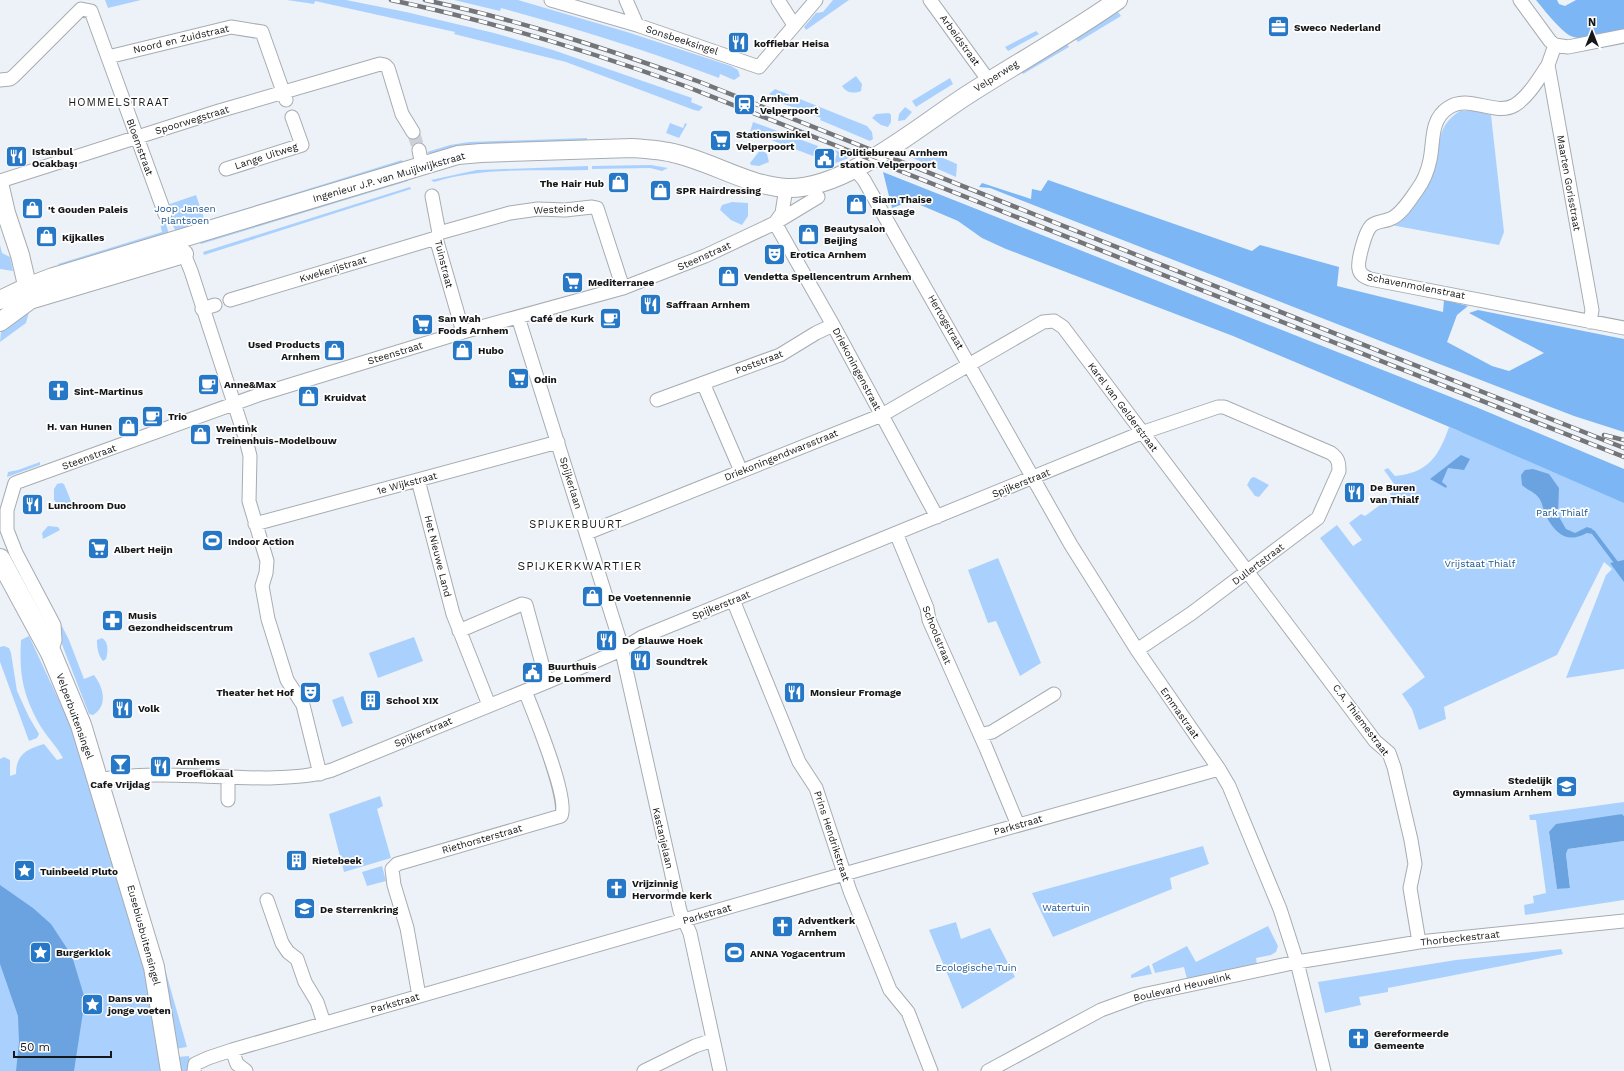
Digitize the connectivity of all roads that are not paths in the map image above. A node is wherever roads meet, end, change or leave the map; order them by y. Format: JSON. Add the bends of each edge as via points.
{"nodes":[{"id":1,"x":551,"y":0,"type":"edge"},
{"id":2,"x":626,"y":0,"type":"edge"},
{"id":3,"x":778,"y":0,"type":"edge"},
{"id":4,"x":816,"y":0,"type":"edge"},
{"id":5,"x":930,"y":0,"type":"edge"},
{"id":6,"x":1118,"y":0,"type":"edge"},
{"id":7,"x":1520,"y":0,"type":"edge"},
{"id":8,"x":637,"y":25,"type":"junction"},
{"id":9,"x":794,"y":25,"type":"junction"},
{"id":10,"x":1624,"y":36,"type":"edge"},
{"id":11,"x":1556,"y":45,"type":"junction"},
{"id":12,"x":108,"y":57,"type":"junction"},
{"id":13,"x":1548,"y":65,"type":"junction"},
{"id":14,"x":0,"y":80,"type":"edge"},
{"id":15,"x":989,"y":81,"type":"junction"},
{"id":16,"x":285,"y":96,"type":"junction"},
{"id":17,"x":292,"y":117,"type":"dead end"},
{"id":18,"x":413,"y":132,"type":"tunnel mouth"},
{"id":19,"x":136,"y":138,"type":"junction"},
{"id":20,"x":226,"y":169,"type":"dead end"},
{"id":21,"x":850,"y":171,"type":"junction"},
{"id":22,"x":0,"y":181,"type":"edge"},
{"id":23,"x":0,"y":187,"type":"edge"},
{"id":24,"x":786,"y":188,"type":"junction"},
{"id":25,"x":432,"y":196,"type":"dead end"},
{"id":26,"x":818,"y":197,"type":"joint"},
{"id":27,"x":162,"y":208,"type":"dead end"},
{"id":28,"x":775,"y":223,"type":"junction"},
{"id":29,"x":438,"y":235,"type":"junction"},
{"id":30,"x":184,"y":254,"type":"joint"},
{"id":31,"x":623,"y":288,"type":"junction"},
{"id":32,"x":29,"y":293,"type":"junction"},
{"id":33,"x":0,"y":300,"type":"edge"},
{"id":34,"x":230,"y":300,"type":"dead end"},
{"id":35,"x":215,"y":305,"type":"dead end"},
{"id":36,"x":202,"y":309,"type":"junction"},
{"id":37,"x":518,"y":317,"type":"junction"},
{"id":38,"x":0,"y":322,"type":"edge"},
{"id":39,"x":1590,"y":322,"type":"junction"},
{"id":40,"x":833,"y":325,"type":"junction"},
{"id":41,"x":1624,"y":328,"type":"edge"},
{"id":42,"x":463,"y":332,"type":"junction"},
{"id":43,"x":970,"y":364,"type":"junction"},
{"id":44,"x":703,"y":383,"type":"junction"},
{"id":45,"x":657,"y":400,"type":"dead end"},
{"id":46,"x":234,"y":404,"type":"junction"},
{"id":47,"x":882,"y":415,"type":"junction"},
{"id":48,"x":1142,"y":433,"type":"junction"},
{"id":49,"x":558,"y":442,"type":"junction"},
{"id":50,"x":1331,"y":453,"type":"joint"},
{"id":51,"x":741,"y":471,"type":"junction"},
{"id":52,"x":1034,"y":478,"type":"junction"},
{"id":53,"x":418,"y":480,"type":"junction"},
{"id":54,"x":936,"y":517,"type":"junction"},
{"id":55,"x":255,"y":524,"type":"junction"},
{"id":56,"x":587,"y":533,"type":"junction"},
{"id":57,"x":896,"y":533,"type":"junction"},
{"id":58,"x":0,"y":559,"type":"edge"},
{"id":59,"x":1248,"y":571,"type":"junction"},
{"id":60,"x":733,"y":600,"type":"junction"},
{"id":61,"x":459,"y":631,"type":"junction"},
{"id":62,"x":621,"y":650,"type":"junction"},
{"id":63,"x":1137,"y":650,"type":"junction"},
{"id":64,"x":51,"y":653,"type":"junction"},
{"id":65,"x":547,"y":682,"type":"junction"},
{"id":66,"x":525,"y":691,"type":"junction"},
{"id":67,"x":1054,"y":694,"type":"dead end"},
{"id":68,"x":489,"y":705,"type":"junction"},
{"id":69,"x":980,"y":735,"type":"junction"},
{"id":70,"x":1220,"y":769,"type":"junction"},
{"id":71,"x":320,"y":774,"type":"junction"},
{"id":72,"x":228,"y":778,"type":"junction"},
{"id":73,"x":98,"y":780,"type":"junction"},
{"id":74,"x":228,"y":800,"type":"dead end"},
{"id":75,"x":1018,"y":825,"type":"junction"},
{"id":76,"x":844,"y":874,"type":"junction"},
{"id":77,"x":267,"y":900,"type":"dead end"},
{"id":78,"x":685,"y":921,"type":"junction"},
{"id":79,"x":1624,"y":921,"type":"edge"},
{"id":80,"x":1419,"y":942,"type":"junction"},
{"id":81,"x":1297,"y":962,"type":"junction"},
{"id":82,"x":419,"y":996,"type":"junction"},
{"id":83,"x":324,"y":1023,"type":"junction"},
{"id":84,"x":713,"y":1040,"type":"junction"},
{"id":85,"x":232,"y":1050,"type":"junction"},
{"id":86,"x":194,"y":1068,"type":"edge"},
{"id":87,"x":171,"y":1071,"type":"edge"},
{"id":88,"x":246,"y":1071,"type":"edge"},
{"id":89,"x":644,"y":1071,"type":"edge"},
{"id":90,"x":720,"y":1071,"type":"edge"},
{"id":91,"x":931,"y":1071,"type":"edge"},
{"id":92,"x":988,"y":1071,"type":"edge"},
{"id":93,"x":1324,"y":1071,"type":"edge"}],
"edges":[{"from":1,"to":8,"type":"street","name":"Sonsbeeksingel"},
{"from":2,"to":8,"type":"street"},
{"from":3,"to":9,"type":"street"},
{"from":4,"to":9,"type":"street"},
{"from":5,"to":15,"type":"street","name":"Arbeidstraat"},
{"from":6,"to":15,"type":"main road","name":"Velperweg"},
{"from":7,"to":11,"type":"street","via":[[1550,41]]},
{"from":8,"to":9,"type":"street","name":"Sonsbeeksingel","via":[[759,67]]},
{"from":10,"to":11,"type":"street","via":[[1568,47]]},
{"from":11,"to":13,"type":"street"},
{"from":12,"to":14,"type":"street","name":"Bloemstraat","via":[[91,12],[81,9],[14,76]]},
{"from":12,"to":16,"type":"street","name":"Noord en Zuidstraat","via":[[231,26],[262,32]]},
{"from":12,"to":19,"type":"street","name":"Bloemstraat"},
{"from":13,"to":39,"type":"street","name":"Maarten Gorisstraat","via":[[1592,310]]},
{"from":13,"to":39,"type":"street","name":"Schavenmolenstraat","via":[[1522,100],[1514,106],[1494,107],[1457,103],[1440,114],[1435,125],[1430,160],[1422,180],[1398,214],[1369,227],[1358,269],[1362,276],[1370,279]]},
{"from":15,"to":21,"type":"main road","name":"Velperweg","via":[[877,156]]},
{"from":16,"to":18,"type":"street","name":"Spoorwegstraat","via":[[380,64],[385,65],[402,114]]},
{"from":16,"to":19,"type":"street","name":"Spoorwegstraat"},
{"from":17,"to":20,"type":"street","name":"Lange Uitweg","via":[[302,145]]},
{"from":19,"to":22,"type":"street","name":"Spoorwegstraat"},
{"from":19,"to":27,"type":"street","name":"Bloemstraat"},
{"from":21,"to":24,"type":"main road","name":"Ingenieur J.P. van Muijlwijkstraat","via":[[813,184]]},
{"from":21,"to":26,"type":"main road"},
{"from":21,"to":43,"type":"street","name":"Hertogstraat","via":[[864,180]]},
{"from":23,"to":32,"type":"main road"},
{"from":24,"to":28,"type":"street","via":[[782,213]]},
{"from":24,"to":32,"type":"main road","name":"Ingenieur J.P. van Muijlwijkstraat","via":[[772,186],[678,154],[632,148],[480,153],[421,158]]},
{"from":25,"to":29,"type":"street","name":"Tuinstraat"},
{"from":26,"to":28,"type":"street","name":"Steenstraat"},
{"from":28,"to":31,"type":"street","name":"Steenstraat","via":[[705,256]]},
{"from":28,"to":40,"type":"street","name":"Driekoningenstraat"},
{"from":29,"to":31,"type":"street","name":"Westeinde","via":[[510,213],[597,208]]},
{"from":29,"to":34,"type":"street","name":"Kwekerijstraat"},
{"from":29,"to":42,"type":"street","name":"Tuinstraat"},
{"from":30,"to":32,"type":"main road","name":"Ingenieur J.P. van Muijlwijkstraat"},
{"from":30,"to":36,"type":"street"},
{"from":31,"to":37,"type":"street","name":"Steenstraat"},
{"from":32,"to":33,"type":"main road","name":"Ingenieur J.P. van Muijlwijkstraat"},
{"from":32,"to":38,"type":"main road","name":"Ingenieur J.P. van Muijlwijkstraat"},
{"from":35,"to":36,"type":"street"},
{"from":36,"to":46,"type":"street"},
{"from":37,"to":42,"type":"street","name":"Steenstraat"},
{"from":37,"to":49,"type":"street","name":"Spijkerlaan"},
{"from":39,"to":41,"type":"street","name":"Schavenmolenstraat"},
{"from":40,"to":44,"type":"street","name":"Poststraat","via":[[780,355]]},
{"from":40,"to":47,"type":"street","name":"Driekoningenstraat"},
{"from":42,"to":46,"type":"street","name":"Steenstraat"},
{"from":43,"to":47,"type":"street","name":"Driekoningendwarsstraat"},
{"from":43,"to":48,"type":"street","name":"Karel van Gelderstraat","via":[[1043,322],[1054,321],[1063,327]]},
{"from":43,"to":52,"type":"street","name":"Hertogstraat"},
{"from":44,"to":45,"type":"street","name":"Poststraat"},
{"from":44,"to":51,"type":"street"},
{"from":46,"to":55,"type":"street","via":[[250,456],[249,501]]},
{"from":46,"to":64,"type":"street","name":"Steenstraat","via":[[16,483],[7,510],[7,530],[16,553],[54,625],[55,640]]},
{"from":47,"to":51,"type":"street","name":"Driekoningendwarsstraat"},
{"from":47,"to":54,"type":"street","name":"Driekoningenstraat"},
{"from":48,"to":50,"type":"street","name":"Spijkerstraat","via":[[1224,407]]},
{"from":48,"to":52,"type":"street","name":"Spijkerstraat"},
{"from":48,"to":59,"type":"street","name":"Karel van Gelderstraat"},
{"from":49,"to":53,"type":"street","name":"1e Wijkstraat"},
{"from":49,"to":56,"type":"street","name":"Spijkerlaan"},
{"from":50,"to":59,"type":"street","name":"Dullertstraat","via":[[1337,458],[1340,471],[1318,518]]},
{"from":51,"to":56,"type":"street","name":"Driekoningendwarsstraat"},
{"from":52,"to":54,"type":"street","name":"Spijkerstraat"},
{"from":52,"to":63,"type":"street","name":"Emmastraat","via":[[1071,545]]},
{"from":53,"to":55,"type":"street","name":"1e Wijkstraat"},
{"from":53,"to":61,"type":"street","name":"Het Nieuwe Land"},
{"from":54,"to":57,"type":"street","name":"Spijkerstraat"},
{"from":55,"to":71,"type":"street","via":[[267,561],[262,594],[268,619],[287,680],[304,705]]},
{"from":56,"to":62,"type":"street","name":"Spijkerlaan"},
{"from":57,"to":60,"type":"street","name":"Spijkerstraat"},
{"from":57,"to":69,"type":"street","name":"Schoolstraat","via":[[929,620]]},
{"from":58,"to":64,"type":"main road","name":"Velperbuitensingel"},
{"from":59,"to":63,"type":"street","name":"Dullertstraat"},
{"from":59,"to":80,"type":"street","name":"C.A. Thiemestraat","via":[[1375,741],[1388,753],[1415,864],[1410,888]]},
{"from":60,"to":62,"type":"street","name":"Spijkerstraat","via":[[642,637]]},
{"from":60,"to":76,"type":"street","name":"Prins Hendrikstraat","via":[[799,762],[816,788]]},
{"from":61,"to":65,"type":"street","via":[[522,604],[526,605]]},
{"from":61,"to":68,"type":"street","name":"Het Nieuwe Land"},
{"from":62,"to":65,"type":"street","name":"Spijkerstraat"},
{"from":62,"to":78,"type":"street","name":"Kastanjelaan","via":[[680,911]]},
{"from":63,"to":70,"type":"street","name":"Emmastraat"},
{"from":64,"to":73,"type":"main road","name":"Velperbuitensingel","via":[[81,725]]},
{"from":65,"to":66,"type":"street","name":"Spijkerstraat"},
{"from":66,"to":68,"type":"street","name":"Spijkerstraat"},
{"from":66,"to":82,"type":"street","name":"Riethorsterstraat","via":[[550,759],[564,812],[561,816],[397,864],[392,869],[394,885],[407,928]]},
{"from":67,"to":69,"type":"street","via":[[992,732]]},
{"from":68,"to":71,"type":"street","name":"Spijkerstraat"},
{"from":69,"to":75,"type":"street","name":"Schoolstraat"},
{"from":70,"to":75,"type":"street","name":"Parkstraat"},
{"from":70,"to":81,"type":"street","name":"Emmastraat","via":[[1280,910]]},
{"from":71,"to":72,"type":"street","name":"Spijkerstraat","via":[[291,778]]},
{"from":72,"to":73,"type":"street","name":"Spijkerstraat","via":[[122,776]]},
{"from":72,"to":74,"type":"street"},
{"from":73,"to":87,"type":"main road","name":"Eusebiusbuitensingel","via":[[154,967]]},
{"from":75,"to":76,"type":"street","name":"Parkstraat"},
{"from":76,"to":78,"type":"street","name":"Parkstraat"},
{"from":76,"to":91,"type":"street","name":"Prins Hendrikstraat","via":[[890,990],[908,1012]]},
{"from":77,"to":83,"type":"street","via":[[282,943],[297,959]]},
{"from":78,"to":82,"type":"street","name":"Parkstraat"},
{"from":78,"to":84,"type":"street","name":"Kastanjelaan"},
{"from":79,"to":80,"type":"street","name":"Thorbeckestraat"},
{"from":80,"to":81,"type":"street","name":"Thorbeckestraat"},
{"from":81,"to":92,"type":"street","name":"Boulevard Heuvelink","via":[[1142,995],[1101,1010]]},
{"from":81,"to":93,"type":"street","name":"Emmastraat"},
{"from":82,"to":83,"type":"street","name":"Parkstraat"},
{"from":83,"to":85,"type":"street","name":"Parkstraat"},
{"from":84,"to":89,"type":"street"},
{"from":84,"to":90,"type":"street","name":"Kastanjelaan"},
{"from":85,"to":86,"type":"street","name":"Parkstraat","via":[[208,1058]]},
{"from":85,"to":88,"type":"street","via":[[237,1064]]}]}
